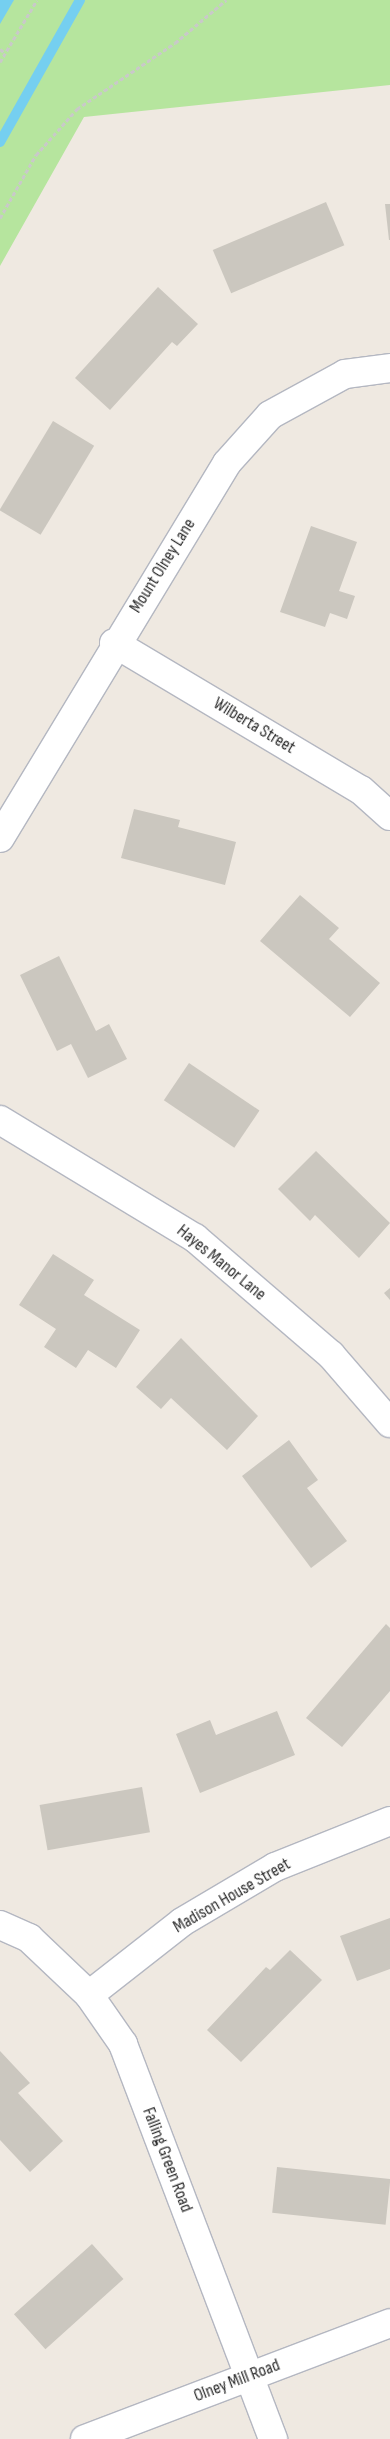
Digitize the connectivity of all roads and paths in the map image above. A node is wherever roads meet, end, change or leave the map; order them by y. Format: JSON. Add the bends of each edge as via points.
{"nodes":[{"id":1,"x":37,"y":0,"type":"edge"},
{"id":2,"x":226,"y":0,"type":"edge"},
{"id":3,"x":0,"y":49,"type":"edge"},
{"id":4,"x":5,"y":54,"type":"junction"},
{"id":5,"x":0,"y":62,"type":"edge"},
{"id":6,"x":0,"y":218,"type":"edge"},
{"id":7,"x":390,"y":368,"type":"edge"},
{"id":8,"x":114,"y":643,"type":"junction"},
{"id":9,"x":390,"y":816,"type":"edge"},
{"id":10,"x":0,"y":838,"type":"edge"},
{"id":11,"x":0,"y":1120,"type":"edge"},
{"id":12,"x":390,"y":1423,"type":"edge"},
{"id":13,"x":390,"y":1821,"type":"edge"},
{"id":14,"x":0,"y":1924,"type":"edge"},
{"id":15,"x":89,"y":1995,"type":"junction"},
{"id":16,"x":390,"y":2323,"type":"edge"},
{"id":17,"x":250,"y":2376,"type":"junction"},
{"id":18,"x":85,"y":2439,"type":"edge"},
{"id":19,"x":273,"y":2439,"type":"edge"}],
"edges":[{"from":1,"to":4,"type":"path"},
{"from":2,"to":6,"type":"path","via":[[175,44],[77,109],[36,155]]},
{"from":3,"to":4,"type":"path"},
{"from":4,"to":5,"type":"path"},
{"from":7,"to":8,"type":"street","name":"Mount Olney Lane","via":[[345,374],[270,415],[227,463]]},
{"from":8,"to":9,"type":"street","name":"Wilberta Street","via":[[361,790]]},
{"from":8,"to":10,"type":"street","name":"Mount Olney Lane"},
{"from":11,"to":12,"type":"street","name":"Hayes Manor Lane","via":[[195,1238],[332,1356]]},
{"from":13,"to":15,"type":"street","name":"Madison House Street","via":[[275,1867],[182,1922]]},
{"from":14,"to":15,"type":"street","name":"Falling Green Road","via":[[29,1938]]},
{"from":15,"to":17,"type":"street","name":"Falling Green Road","via":[[123,2044]]},
{"from":16,"to":17,"type":"street","name":"Olney Mill Road"},
{"from":17,"to":18,"type":"street","name":"Olney Mill Road"},
{"from":17,"to":19,"type":"street","name":"Falling Green Road"}]}
